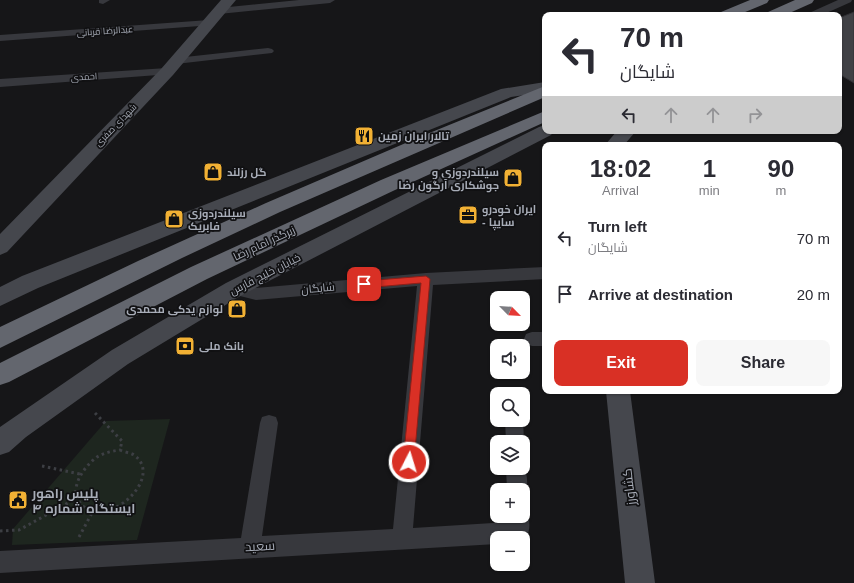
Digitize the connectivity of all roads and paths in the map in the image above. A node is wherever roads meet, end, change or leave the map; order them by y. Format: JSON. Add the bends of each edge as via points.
{"nodes":[{"id":1,"x":330,"y":0,"type":"edge"},
{"id":2,"x":762,"y":0,"type":"edge"},
{"id":3,"x":807,"y":0,"type":"edge"},
{"id":4,"x":848,"y":0,"type":"edge"},
{"id":5,"x":792,"y":10,"type":"edge"},
{"id":6,"x":219,"y":11,"type":"edge"},
{"id":7,"x":733,"y":12,"type":"edge"},
{"id":8,"x":820,"y":12,"type":"edge"},
{"id":9,"x":0,"y":38,"type":"edge"},
{"id":10,"x":268,"y":51,"type":"dead end"},
{"id":11,"x":172,"y":67,"type":"junction"},
{"id":12,"x":0,"y":83,"type":"edge"},
{"id":13,"x":542,"y":87,"type":"edge"},
{"id":14,"x":542,"y":92,"type":"edge"},
{"id":15,"x":541,"y":123,"type":"edge"},
{"id":16,"x":624,"y":134,"type":"edge"},
{"id":17,"x":617,"y":142,"type":"edge"},
{"id":18,"x":0,"y":247,"type":"edge"},
{"id":19,"x":542,"y":273,"type":"edge"},
{"id":20,"x":426,"y":279,"type":"junction"},
{"id":21,"x":234,"y":289,"type":"junction"},
{"id":22,"x":0,"y":297,"type":"edge"},
{"id":23,"x":0,"y":338,"type":"edge"},
{"id":24,"x":0,"y":375,"type":"edge"},
{"id":25,"x":618,"y":394,"type":"edge"},
{"id":26,"x":94,"y":413,"type":"dead end"},
{"id":27,"x":269,"y":424,"type":"dead end"},
{"id":28,"x":0,"y":443,"type":"edge"},
{"id":29,"x":120,"y":450,"type":"junction"},
{"id":30,"x":42,"y":466,"type":"dead end"},
{"id":31,"x":80,"y":474,"type":"junction"},
{"id":32,"x":77,"y":498,"type":"junction"},
{"id":33,"x":94,"y":511,"type":"junction"},
{"id":34,"x":519,"y":524,"type":"edge"},
{"id":35,"x":0,"y":531,"type":"edge"},
{"id":36,"x":402,"y":539,"type":"junction"},
{"id":37,"x":250,"y":547,"type":"junction"},
{"id":38,"x":66,"y":558,"type":"junction"},
{"id":39,"x":0,"y":562,"type":"edge"},
{"id":40,"x":640,"y":583,"type":"edge"}],
"edges":[{"from":1,"to":6,"type":"street","name":"عبدالرضا قربانی"},
{"from":2,"to":7,"type":"highway"},
{"from":3,"to":5,"type":"highway"},
{"from":4,"to":8,"type":"street"},
{"from":6,"to":9,"type":"street","name":"عبدالرضا قربانی"},
{"from":6,"to":11,"type":"main road","name":"شهدای صفری"},
{"from":10,"to":11,"type":"street","name":"احمدی"},
{"from":11,"to":12,"type":"street","name":"احمدی"},
{"from":11,"to":18,"type":"main road","name":"شهدای صفری"},
{"from":13,"to":22,"type":"main road","via":[[507,93],[30,282]]},
{"from":14,"to":23,"type":"highway","via":[[235,224]]},
{"from":15,"to":21,"type":"main road","name":"خیابان خلیج فارس"},
{"from":15,"to":24,"type":"highway","name":"زیرگذر امام رضا","via":[[388,185],[199,274]]},
{"from":16,"to":17,"type":"main road"},
{"from":19,"to":20,"type":"street","name":"شایگان"},
{"from":20,"to":21,"type":"street","name":"شایگان","via":[[256,294]]},
{"from":20,"to":36,"type":"street"},
{"from":21,"to":28,"type":"main road","name":"خیابان خلیج فارس","via":[[120,357]]},
{"from":25,"to":40,"type":"main road","name":"کشاورز"},
{"from":26,"to":29,"type":"path","via":[[122,441]]},
{"from":27,"to":37,"type":"street"},
{"from":29,"to":31,"type":"path","via":[[98,457]]},
{"from":29,"to":33,"type":"path","via":[[133,454],[142,464],[141,484],[126,502],[116,508],[104,512]]},
{"from":30,"to":31,"type":"path"},
{"from":31,"to":32,"type":"path"},
{"from":32,"to":33,"type":"path","via":[[86,509]]},
{"from":32,"to":35,"type":"path","via":[[20,530]]},
{"from":33,"to":38,"type":"path"},
{"from":34,"to":36,"type":"street","name":"سعید"},
{"from":36,"to":37,"type":"street","name":"سعید"},
{"from":37,"to":38,"type":"street","name":"سعید"},
{"from":38,"to":39,"type":"street","name":"سعید"}]}
